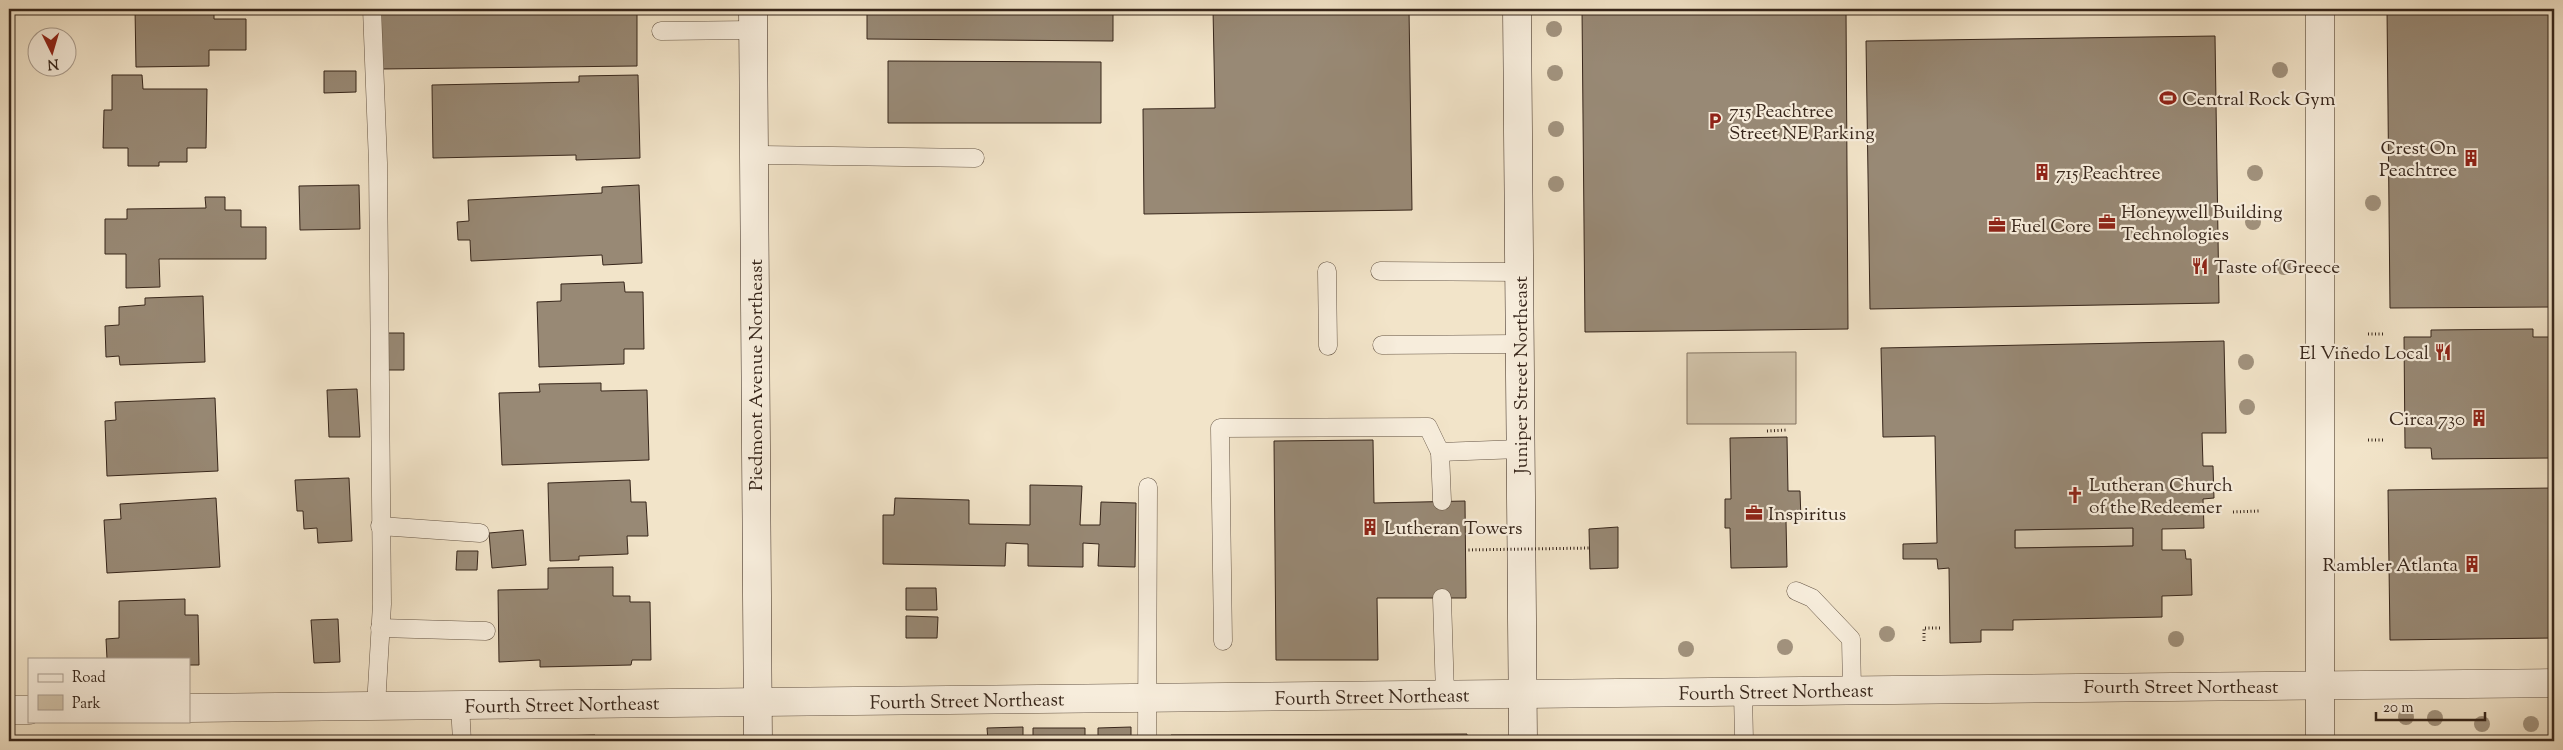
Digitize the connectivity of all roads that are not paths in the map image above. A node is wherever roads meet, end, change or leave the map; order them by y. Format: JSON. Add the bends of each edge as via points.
{"nodes":[{"id":1,"x":372,"y":9,"type":"edge"},
{"id":2,"x":1517,"y":9,"type":"edge"},
{"id":3,"x":2320,"y":9,"type":"edge"},
{"id":4,"x":753,"y":19,"type":"edge"},
{"id":5,"x":661,"y":31,"type":"dead end"},
{"id":6,"x":754,"y":155,"type":"junction"},
{"id":7,"x":975,"y":158,"type":"dead end"},
{"id":8,"x":1327,"y":271,"type":"dead end"},
{"id":9,"x":1380,"y":271,"type":"dead end"},
{"id":10,"x":1520,"y":272,"type":"junction"},
{"id":11,"x":1519,"y":344,"type":"junction"},
{"id":12,"x":1382,"y":345,"type":"dead end"},
{"id":13,"x":1328,"y":346,"type":"dead end"},
{"id":14,"x":1520,"y":449,"type":"junction"},
{"id":15,"x":1440,"y":452,"type":"junction"},
{"id":16,"x":1148,"y":487,"type":"dead end"},
{"id":17,"x":1442,"y":502,"type":"dead end"},
{"id":18,"x":380,"y":526,"type":"junction"},
{"id":19,"x":480,"y":534,"type":"dead end"},
{"id":20,"x":1796,"y":591,"type":"dead end"},
{"id":21,"x":1442,"y":598,"type":"dead end"},
{"id":22,"x":380,"y":628,"type":"junction"},
{"id":23,"x":486,"y":631,"type":"dead end"},
{"id":24,"x":1223,"y":641,"type":"dead end"},
{"id":25,"x":2554,"y":683,"type":"edge"},
{"id":26,"x":2320,"y":686,"type":"junction"},
{"id":27,"x":1852,"y":690,"type":"junction"},
{"id":28,"x":1743,"y":692,"type":"junction"},
{"id":29,"x":1522,"y":694,"type":"junction"},
{"id":30,"x":1445,"y":695,"type":"junction"},
{"id":31,"x":1146,"y":698,"type":"junction"},
{"id":32,"x":757,"y":702,"type":"junction"},
{"id":33,"x":460,"y":705,"type":"junction"},
{"id":34,"x":376,"y":706,"type":"junction"},
{"id":35,"x":190,"y":708,"type":"edge"},
{"id":36,"x":9,"y":710,"type":"edge"},
{"id":37,"x":28,"y":710,"type":"edge"},
{"id":38,"x":462,"y":741,"type":"edge"},
{"id":39,"x":758,"y":741,"type":"edge"},
{"id":40,"x":1147,"y":741,"type":"edge"},
{"id":41,"x":1523,"y":741,"type":"edge"},
{"id":42,"x":1744,"y":741,"type":"edge"},
{"id":43,"x":2320,"y":741,"type":"edge"}],
"edges":[{"from":1,"to":18,"type":"lane","via":[[378,162]]},
{"from":2,"to":10,"type":"street","name":"Juniper Street Northeast"},
{"from":3,"to":26,"type":"street"},
{"from":4,"to":5,"type":"lane"},
{"from":4,"to":6,"type":"street","name":"Piedmont Avenue Northeast"},
{"from":6,"to":7,"type":"lane"},
{"from":6,"to":32,"type":"street","name":"Piedmont Avenue Northeast"},
{"from":8,"to":13,"type":"lane"},
{"from":9,"to":10,"type":"lane"},
{"from":10,"to":11,"type":"street","name":"Juniper Street Northeast"},
{"from":11,"to":12,"type":"lane"},
{"from":11,"to":14,"type":"street","name":"Juniper Street Northeast"},
{"from":14,"to":15,"type":"lane"},
{"from":14,"to":29,"type":"street","name":"Juniper Street Northeast"},
{"from":15,"to":17,"type":"lane"},
{"from":15,"to":24,"type":"lane","via":[[1428,427],[1220,428]]},
{"from":16,"to":31,"type":"lane"},
{"from":18,"to":19,"type":"lane"},
{"from":18,"to":22,"type":"lane"},
{"from":20,"to":27,"type":"lane","via":[[1812,598],[1852,639]]},
{"from":21,"to":30,"type":"lane"},
{"from":22,"to":23,"type":"lane"},
{"from":22,"to":34,"type":"lane"},
{"from":25,"to":26,"type":"street","name":"Fourth Street Northeast"},
{"from":26,"to":27,"type":"street","name":"Fourth Street Northeast"},
{"from":26,"to":43,"type":"street"},
{"from":27,"to":28,"type":"street","name":"Fourth Street Northeast"},
{"from":28,"to":29,"type":"street","name":"Fourth Street Northeast"},
{"from":28,"to":42,"type":"lane"},
{"from":29,"to":30,"type":"street","name":"Fourth Street Northeast"},
{"from":29,"to":41,"type":"street","name":"Juniper Street Northeast"},
{"from":30,"to":31,"type":"street","name":"Fourth Street Northeast"},
{"from":31,"to":32,"type":"street","name":"Fourth Street Northeast"},
{"from":31,"to":40,"type":"lane"},
{"from":32,"to":33,"type":"street","name":"Fourth Street Northeast"},
{"from":32,"to":39,"type":"street","name":"Piedmont Avenue Northeast"},
{"from":33,"to":34,"type":"street","name":"Fourth Street Northeast"},
{"from":33,"to":38,"type":"lane"},
{"from":34,"to":35,"type":"street","name":"Fourth Street Northeast"},
{"from":36,"to":37,"type":"street"}]}
